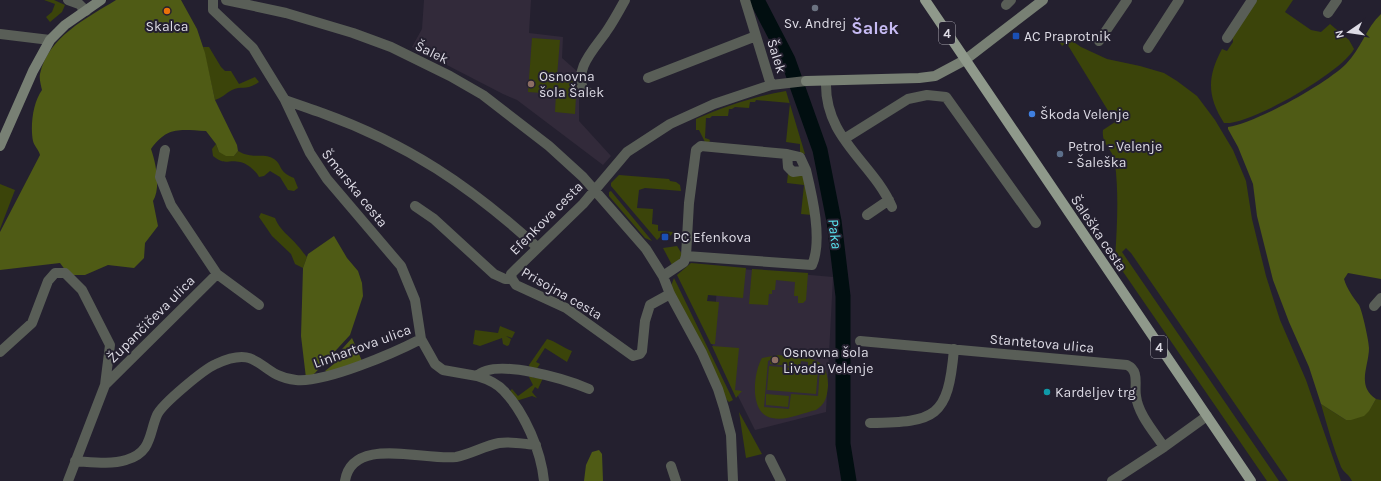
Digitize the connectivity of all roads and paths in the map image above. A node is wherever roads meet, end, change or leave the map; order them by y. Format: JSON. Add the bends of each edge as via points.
{"nodes":[{"id":1,"x":68,"y":0,"type":"edge"},
{"id":2,"x":101,"y":0,"type":"edge"},
{"id":3,"x":213,"y":0,"type":"edge"},
{"id":4,"x":226,"y":0,"type":"edge"},
{"id":5,"x":626,"y":0,"type":"edge"},
{"id":6,"x":745,"y":0,"type":"edge"},
{"id":7,"x":925,"y":0,"type":"edge"},
{"id":8,"x":1044,"y":0,"type":"edge"},
{"id":9,"x":1127,"y":0,"type":"edge"},
{"id":10,"x":1179,"y":0,"type":"edge"},
{"id":11,"x":1252,"y":0,"type":"edge"},
{"id":12,"x":1337,"y":0,"type":"edge"},
{"id":13,"x":86,"y":11,"type":"junction"},
{"id":14,"x":1328,"y":13,"type":"dead end"},
{"id":15,"x":0,"y":34,"type":"edge"},
{"id":16,"x":756,"y":36,"type":"junction"},
{"id":17,"x":1226,"y":38,"type":"dead end"},
{"id":18,"x":50,"y":40,"type":"junction"},
{"id":19,"x":1099,"y":42,"type":"dead end"},
{"id":20,"x":1148,"y":48,"type":"dead end"},
{"id":21,"x":965,"y":60,"type":"junction"},
{"id":22,"x":648,"y":78,"type":"dead end"},
{"id":23,"x":826,"y":81,"type":"junction"},
{"id":24,"x":771,"y":85,"type":"junction"},
{"id":25,"x":590,"y":93,"type":"dead end"},
{"id":26,"x":285,"y":100,"type":"junction"},
{"id":27,"x":844,"y":139,"type":"junction"},
{"id":28,"x":0,"y":146,"type":"edge"},
{"id":29,"x":165,"y":150,"type":"dead end"},
{"id":30,"x":594,"y":189,"type":"junction"},
{"id":31,"x":415,"y":206,"type":"dead end"},
{"id":32,"x":867,"y":215,"type":"dead end"},
{"id":33,"x":1036,"y":223,"type":"dead end"},
{"id":34,"x":537,"y":247,"type":"junction"},
{"id":35,"x":686,"y":256,"type":"junction"},
{"id":36,"x":217,"y":274,"type":"junction"},
{"id":37,"x":663,"y":276,"type":"junction"},
{"id":38,"x":512,"y":279,"type":"junction"},
{"id":39,"x":670,"y":294,"type":"junction"},
{"id":40,"x":1381,"y":298,"type":"edge"},
{"id":41,"x":259,"y":305,"type":"dead end"},
{"id":42,"x":1374,"y":306,"type":"dead end"},
{"id":43,"x":421,"y":339,"type":"junction"},
{"id":44,"x":860,"y":341,"type":"dead end"},
{"id":45,"x":954,"y":349,"type":"junction"},
{"id":46,"x":0,"y":352,"type":"edge"},
{"id":47,"x":478,"y":376,"type":"junction"},
{"id":48,"x":105,"y":384,"type":"junction"},
{"id":49,"x":589,"y":389,"type":"dead end"},
{"id":50,"x":1207,"y":416,"type":"junction"},
{"id":51,"x":870,"y":423,"type":"dead end"},
{"id":52,"x":536,"y":445,"type":"junction"},
{"id":53,"x":1164,"y":447,"type":"junction"},
{"id":54,"x":770,"y":459,"type":"dead end"},
{"id":55,"x":75,"y":461,"type":"junction"},
{"id":56,"x":670,"y":466,"type":"dead end"},
{"id":57,"x":1116,"y":480,"type":"edge"},
{"id":58,"x":68,"y":481,"type":"edge"},
{"id":59,"x":345,"y":481,"type":"edge"},
{"id":60,"x":544,"y":481,"type":"edge"},
{"id":61,"x":676,"y":481,"type":"edge"},
{"id":62,"x":733,"y":481,"type":"edge"},
{"id":63,"x":781,"y":481,"type":"edge"},
{"id":64,"x":1251,"y":481,"type":"edge"}],
"edges":[{"from":1,"to":13,"type":"street","via":[[79,4]]},
{"from":2,"to":13,"type":"street"},
{"from":3,"to":26,"type":"street","name":"Šmarska cesta","via":[[213,10],[253,48]]},
{"from":4,"to":30,"type":"street","name":"Šalek","via":[[286,13],[353,33],[391,47],[450,76],[488,98],[549,146]]},
{"from":5,"to":25,"type":"street","via":[[585,61],[582,88]]},
{"from":6,"to":16,"type":"street","name":"Šalek"},
{"from":7,"to":21,"type":"main road","name":"Šaleška cesta","number":"4"},
{"from":8,"to":21,"type":"street"},
{"from":9,"to":19,"type":"street"},
{"from":10,"to":20,"type":"street"},
{"from":11,"to":17,"type":"street"},
{"from":12,"to":14,"type":"street"},
{"from":13,"to":18,"type":"street","via":[[65,25]]},
{"from":15,"to":18,"type":"street"},
{"from":16,"to":22,"type":"street","name":"Šalek"},
{"from":16,"to":24,"type":"street","name":"Šalek"},
{"from":18,"to":28,"type":"street","via":[[33,71]]},
{"from":21,"to":23,"type":"street","via":[[935,76],[922,78]]},
{"from":21,"to":50,"type":"main road","name":"Šaleška cesta","number":"4"},
{"from":23,"to":24,"type":"street"},
{"from":23,"to":27,"type":"street","via":[[827,106]]},
{"from":24,"to":30,"type":"street","via":[[714,104],[670,124],[627,152]]},
{"from":26,"to":34,"type":"street","via":[[358,127],[395,144],[442,171],[480,198]]},
{"from":26,"to":43,"type":"street","name":"Šmarska cesta","via":[[310,153],[327,179],[404,271],[416,300]]},
{"from":27,"to":32,"type":"street","via":[[891,204]]},
{"from":27,"to":33,"type":"street","via":[[908,99],[927,95],[946,97]]},
{"from":29,"to":36,"type":"street","via":[[160,177],[171,205]]},
{"from":30,"to":34,"type":"street","name":"Efenkova cesta","via":[[583,204]]},
{"from":30,"to":37,"type":"street","name":"Efenkova cesta","via":[[646,249]]},
{"from":31,"to":38,"type":"street","name":"Prisojna cesta","via":[[434,219],[494,274]]},
{"from":34,"to":38,"type":"street","name":"Efenkova cesta","via":[[512,274]]},
{"from":35,"to":35,"type":"street","via":[[812,265],[816,241],[815,214],[800,157],[701,146],[696,150]]},
{"from":35,"to":37,"type":"street","via":[[684,262]]},
{"from":36,"to":41,"type":"street"},
{"from":36,"to":48,"type":"street","name":"Župančičeva ulica"},
{"from":37,"to":39,"type":"street","name":"Efenkova cesta"},
{"from":38,"to":39,"type":"street","name":"Prisojna cesta","via":[[516,285],[566,308],[585,320],[633,356],[642,351],[645,321],[650,305]]},
{"from":39,"to":62,"type":"street","name":"Efenkova cesta","via":[[718,389],[731,435]]},
{"from":40,"to":42,"type":"street"},
{"from":43,"to":47,"type":"street","name":"Šmarska cesta","via":[[435,364],[443,370]]},
{"from":43,"to":55,"type":"street","name":"Linhartova ulica","via":[[379,358],[322,378],[306,380],[279,377],[254,359],[244,356],[228,359],[199,374],[165,405],[157,414],[149,441],[141,451],[128,460]]},
{"from":44,"to":45,"type":"street","name":"Stantetova ulica"},
{"from":45,"to":51,"type":"street","via":[[948,392],[935,411],[921,420],[906,423]]},
{"from":45,"to":53,"type":"street","name":"Stantetova ulica","via":[[1128,365],[1136,375],[1136,394],[1140,409]]},
{"from":46,"to":48,"type":"street","name":"Župančičeva ulica","via":[[32,323],[48,281],[55,273],[65,273],[82,290],[110,344]]},
{"from":47,"to":49,"type":"street","name":"Šmarska cesta","via":[[481,372],[491,370],[526,371],[560,378]]},
{"from":47,"to":52,"type":"street","name":"Šmarska cesta","via":[[504,390],[514,402]]},
{"from":48,"to":55,"type":"street","name":"Župančičeva ulica"},
{"from":50,"to":53,"type":"street"},
{"from":50,"to":64,"type":"main road","name":"Šaleška cesta","number":"4"},
{"from":52,"to":59,"type":"street","via":[[499,443],[471,453],[445,458],[392,453],[373,454],[356,460],[346,473]]},
{"from":52,"to":60,"type":"street","name":"Šmarska cesta"},
{"from":53,"to":57,"type":"street","via":[[1136,470]]},
{"from":54,"to":63,"type":"street"},
{"from":55,"to":58,"type":"street"},
{"from":56,"to":61,"type":"street"}]}
